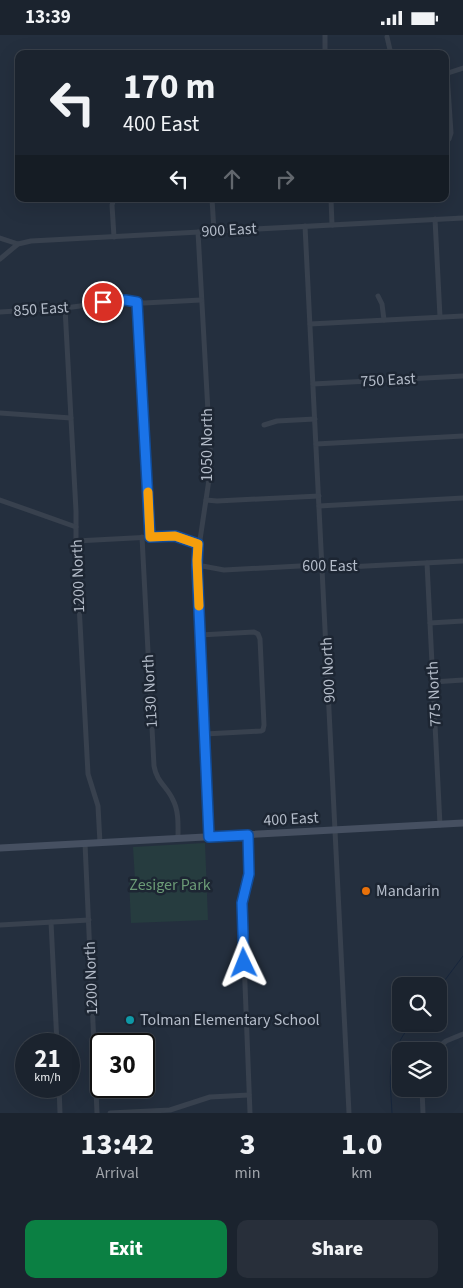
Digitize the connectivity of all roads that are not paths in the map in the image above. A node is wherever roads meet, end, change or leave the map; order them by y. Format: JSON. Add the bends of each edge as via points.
{"nodes":[{"id":1,"x":325,"y":35,"type":"edge"},
{"id":2,"x":387,"y":37,"type":"dead end"},
{"id":3,"x":325,"y":50,"type":"edge"},
{"id":4,"x":390,"y":50,"type":"edge"},
{"id":5,"x":463,"y":68,"type":"edge"},
{"id":6,"x":449,"y":72,"type":"edge"},
{"id":7,"x":449,"y":120,"type":"edge"},
{"id":8,"x":449,"y":137,"type":"edge"},
{"id":9,"x":113,"y":202,"type":"edge"},
{"id":10,"x":212,"y":202,"type":"edge"},
{"id":11,"x":331,"y":202,"type":"edge"},
{"id":12,"x":463,"y":217,"type":"edge"},
{"id":13,"x":435,"y":219,"type":"junction"},
{"id":14,"x":332,"y":225,"type":"junction"},
{"id":15,"x":305,"y":226,"type":"junction"},
{"id":16,"x":214,"y":231,"type":"junction"},
{"id":17,"x":198,"y":232,"type":"junction"},
{"id":18,"x":114,"y":237,"type":"junction"},
{"id":19,"x":0,"y":238,"type":"edge"},
{"id":20,"x":18,"y":244,"type":"junction"},
{"id":21,"x":0,"y":259,"type":"edge"},
{"id":22,"x":378,"y":296,"type":"dead end"},
{"id":23,"x":202,"y":300,"type":"junction"},
{"id":24,"x":137,"y":302,"type":"junction"},
{"id":25,"x":66,"y":308,"type":"junction"},
{"id":26,"x":0,"y":312,"type":"edge"},
{"id":27,"x":463,"y":315,"type":"edge"},
{"id":28,"x":440,"y":317,"type":"junction"},
{"id":29,"x":384,"y":320,"type":"junction"},
{"id":30,"x":310,"y":324,"type":"junction"},
{"id":31,"x":463,"y":376,"type":"edge"},
{"id":32,"x":313,"y":383,"type":"junction"},
{"id":33,"x":0,"y":413,"type":"edge"},
{"id":34,"x":71,"y":418,"type":"junction"},
{"id":35,"x":315,"y":419,"type":"junction"},
{"id":36,"x":264,"y":425,"type":"dead end"},
{"id":37,"x":463,"y":436,"type":"edge"},
{"id":38,"x":316,"y":444,"type":"junction"},
{"id":39,"x":319,"y":496,"type":"junction"},
{"id":40,"x":463,"y":499,"type":"edge"},
{"id":41,"x":0,"y":500,"type":"edge"},
{"id":42,"x":206,"y":500,"type":"junction"},
{"id":43,"x":319,"y":506,"type":"junction"},
{"id":44,"x":76,"y":527,"type":"junction"},
{"id":45,"x":142,"y":537,"type":"junction"},
{"id":46,"x":150,"y":537,"type":"junction"},
{"id":47,"x":76,"y":541,"type":"junction"},
{"id":48,"x":198,"y":544,"type":"junction"},
{"id":49,"x":463,"y":561,"type":"edge"},
{"id":50,"x":427,"y":563,"type":"junction"},
{"id":51,"x":197,"y":565,"type":"junction"},
{"id":52,"x":322,"y":566,"type":"junction"},
{"id":53,"x":463,"y":621,"type":"edge"},
{"id":54,"x":430,"y":623,"type":"junction"},
{"id":55,"x":200,"y":635,"type":"junction"},
{"id":56,"x":463,"y":680,"type":"edge"},
{"id":57,"x":433,"y":682,"type":"junction"},
{"id":58,"x":205,"y":734,"type":"junction"},
{"id":59,"x":463,"y":823,"type":"edge"},
{"id":60,"x":440,"y":825,"type":"junction"},
{"id":61,"x":336,"y":830,"type":"junction"},
{"id":62,"x":248,"y":835,"type":"junction"},
{"id":63,"x":209,"y":837,"type":"junction"},
{"id":64,"x":178,"y":839,"type":"junction"},
{"id":65,"x":85,"y":843,"type":"junction"},
{"id":66,"x":100,"y":843,"type":"junction"},
{"id":67,"x":0,"y":848,"type":"edge"},
{"id":68,"x":88,"y":920,"type":"junction"},
{"id":69,"x":52,"y":922,"type":"junction"},
{"id":70,"x":0,"y":925,"type":"edge"},
{"id":71,"x":57,"y":1033,"type":"edge"},
{"id":72,"x":463,"y":1034,"type":"edge"},
{"id":73,"x":445,"y":1042,"type":"edge"},
{"id":74,"x":249,"y":1095,"type":"junction"},
{"id":75,"x":422,"y":1097,"type":"edge"},
{"id":76,"x":59,"y":1098,"type":"edge"},
{"id":77,"x":150,"y":1112,"type":"edge"},
{"id":78,"x":60,"y":1113,"type":"edge"},
{"id":79,"x":97,"y":1113,"type":"edge"},
{"id":80,"x":110,"y":1113,"type":"edge"},
{"id":81,"x":250,"y":1113,"type":"edge"},
{"id":82,"x":349,"y":1113,"type":"edge"},
{"id":83,"x":423,"y":1113,"type":"edge"}],
"edges":[{"from":1,"to":3,"type":"street"},
{"from":2,"to":4,"type":"street"},
{"from":5,"to":6,"type":"street"},
{"from":7,"to":8,"type":"street"},
{"from":9,"to":18,"type":"street"},
{"from":10,"to":16,"type":"street"},
{"from":11,"to":14,"type":"street"},
{"from":12,"to":13,"type":"street","name":"900 East"},
{"from":13,"to":14,"type":"street","name":"900 East"},
{"from":13,"to":28,"type":"street"},
{"from":14,"to":15,"type":"street","name":"900 East"},
{"from":15,"to":16,"type":"street","name":"900 East"},
{"from":15,"to":30,"type":"street","name":"900 North"},
{"from":16,"to":17,"type":"street","name":"900 East"},
{"from":17,"to":18,"type":"street","name":"900 East"},
{"from":17,"to":23,"type":"street","name":"1050 North"},
{"from":18,"to":20,"type":"street","name":"900 East"},
{"from":19,"to":20,"type":"street"},
{"from":20,"to":21,"type":"street"},
{"from":22,"to":29,"type":"street"},
{"from":23,"to":24,"type":"street","name":"850 East"},
{"from":23,"to":42,"type":"street","name":"1050 North","via":[[210,465]]},
{"from":24,"to":25,"type":"street","name":"850 East","via":[[125,300]]},
{"from":24,"to":46,"type":"street"},
{"from":25,"to":26,"type":"street","name":"850 East"},
{"from":25,"to":34,"type":"street","name":"1200 North"},
{"from":27,"to":28,"type":"street"},
{"from":28,"to":29,"type":"street"},
{"from":29,"to":30,"type":"street"},
{"from":30,"to":32,"type":"street","name":"900 North"},
{"from":31,"to":32,"type":"street","name":"750 East"},
{"from":32,"to":35,"type":"street","name":"900 North"},
{"from":33,"to":34,"type":"street"},
{"from":34,"to":44,"type":"street","name":"1200 North"},
{"from":35,"to":36,"type":"street"},
{"from":35,"to":38,"type":"street","name":"900 North"},
{"from":37,"to":38,"type":"street"},
{"from":38,"to":39,"type":"street","name":"900 North"},
{"from":39,"to":42,"type":"street"},
{"from":39,"to":43,"type":"street","name":"900 North"},
{"from":40,"to":43,"type":"street"},
{"from":41,"to":44,"type":"street"},
{"from":42,"to":48,"type":"street","name":"1050 North"},
{"from":43,"to":52,"type":"street","name":"900 North"},
{"from":44,"to":47,"type":"street","name":"1200 North"},
{"from":45,"to":46,"type":"street"},
{"from":45,"to":47,"type":"street"},
{"from":45,"to":64,"type":"street","name":"1130 North","via":[[154,766],[159,782],[175,802]]},
{"from":46,"to":48,"type":"street","via":[[175,536]]},
{"from":47,"to":66,"type":"street","name":"1200 North","via":[[88,774],[98,806]]},
{"from":48,"to":51,"type":"street","name":"1050 North"},
{"from":49,"to":50,"type":"street","name":"600 East"},
{"from":50,"to":52,"type":"street","name":"600 East"},
{"from":50,"to":54,"type":"street","name":"775 North"},
{"from":51,"to":52,"type":"street","name":"600 East","via":[[224,570]]},
{"from":51,"to":55,"type":"street","name":"1050 North"},
{"from":52,"to":61,"type":"street","name":"900 North"},
{"from":53,"to":54,"type":"street"},
{"from":54,"to":57,"type":"street","name":"775 North"},
{"from":55,"to":58,"type":"street","name":"1050 North"},
{"from":55,"to":58,"type":"street","via":[[258,634],[264,706],[263,730]]},
{"from":56,"to":57,"type":"street"},
{"from":57,"to":60,"type":"street","name":"775 North"},
{"from":58,"to":63,"type":"street","name":"1050 North"},
{"from":59,"to":60,"type":"main road","name":"400 East"},
{"from":60,"to":61,"type":"main road","name":"400 East"},
{"from":61,"to":62,"type":"main road","name":"400 East"},
{"from":61,"to":82,"type":"street","name":"900 North"},
{"from":62,"to":63,"type":"main road","name":"400 East"},
{"from":62,"to":74,"type":"street","via":[[249,874],[242,907]]},
{"from":63,"to":64,"type":"main road","name":"400 East"},
{"from":64,"to":66,"type":"main road","name":"400 East"},
{"from":65,"to":66,"type":"main road","name":"400 East"},
{"from":65,"to":67,"type":"main road","name":"400 East"},
{"from":65,"to":68,"type":"street","name":"1200 North"},
{"from":68,"to":69,"type":"street"},
{"from":68,"to":79,"type":"street","name":"1200 North"},
{"from":69,"to":70,"type":"street"},
{"from":69,"to":71,"type":"street"},
{"from":72,"to":73,"type":"street"},
{"from":74,"to":77,"type":"street","via":[[210,1097],[175,1109]]},
{"from":74,"to":81,"type":"street"},
{"from":75,"to":83,"type":"street"},
{"from":76,"to":78,"type":"street"},
{"from":77,"to":80,"type":"street"}]}
